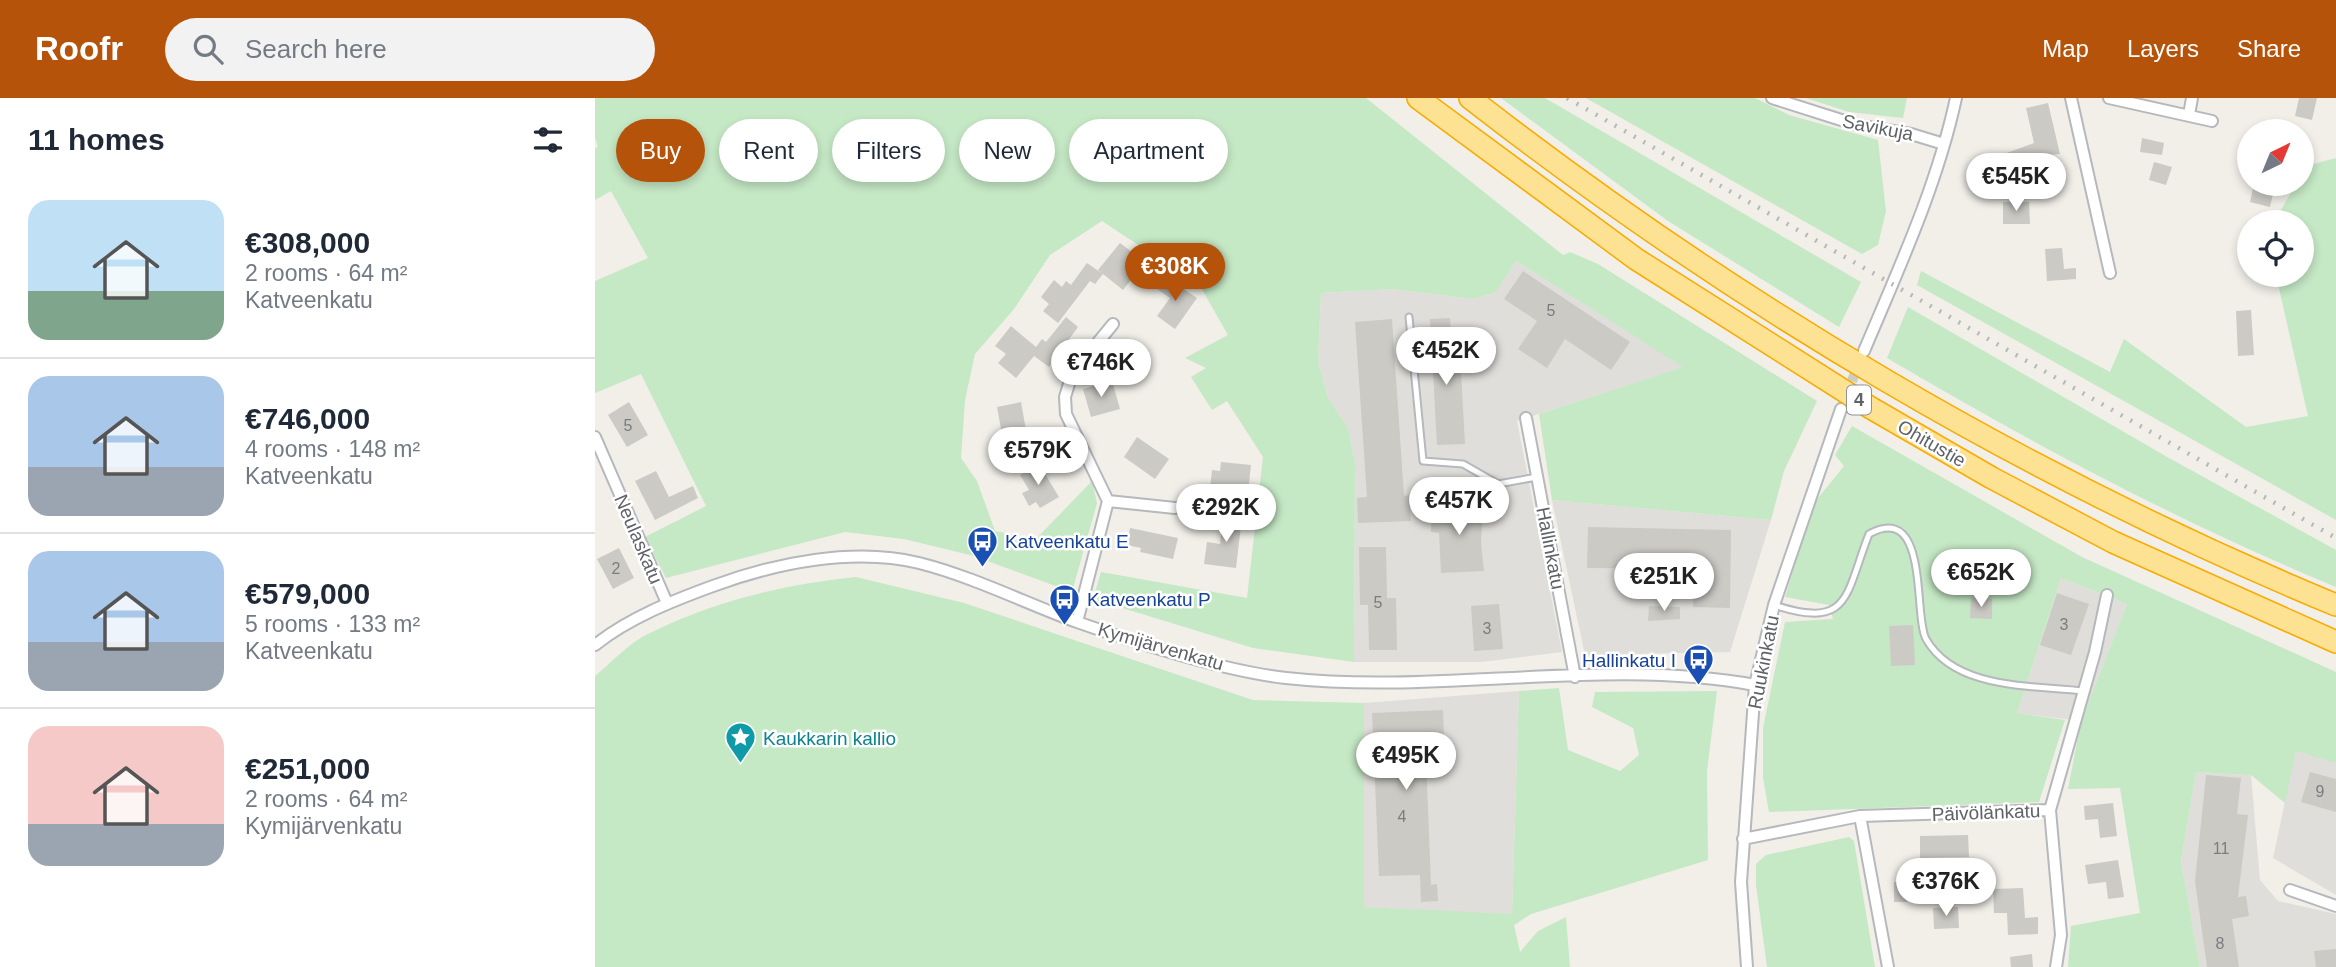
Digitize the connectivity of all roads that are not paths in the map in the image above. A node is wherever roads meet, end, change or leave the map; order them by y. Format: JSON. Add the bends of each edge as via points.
{"nodes":[{"id":1,"x":1418,"y":98,"type":"edge"},
{"id":2,"x":1470,"y":98,"type":"edge"},
{"id":3,"x":1772,"y":98,"type":"edge"},
{"id":4,"x":1956,"y":98,"type":"edge"},
{"id":5,"x":2071,"y":98,"type":"edge"},
{"id":6,"x":2109,"y":98,"type":"edge"},
{"id":7,"x":2192,"y":98,"type":"edge"},
{"id":8,"x":2189,"y":115,"type":"junction"},
{"id":9,"x":2212,"y":121,"type":"dead end"},
{"id":10,"x":1944,"y":144,"type":"junction"},
{"id":11,"x":2110,"y":272,"type":"dead end"},
{"id":12,"x":1409,"y":317,"type":"dead end"},
{"id":13,"x":1113,"y":324,"type":"dead end"},
{"id":14,"x":1864,"y":351,"type":"tunnel mouth"},
{"id":15,"x":1841,"y":410,"type":"tunnel mouth"},
{"id":16,"x":1526,"y":418,"type":"dead end"},
{"id":17,"x":595,"y":437,"type":"edge"},
{"id":18,"x":1537,"y":477,"type":"junction"},
{"id":19,"x":1108,"y":501,"type":"junction"},
{"id":20,"x":1175,"y":508,"type":"dead end"},
{"id":21,"x":2108,"y":595,"type":"dead end"},
{"id":22,"x":667,"y":603,"type":"junction"},
{"id":23,"x":1774,"y":605,"type":"junction"},
{"id":24,"x":2336,"y":605,"type":"edge"},
{"id":25,"x":1077,"y":622,"type":"junction"},
{"id":26,"x":2336,"y":642,"type":"edge"},
{"id":27,"x":595,"y":645,"type":"edge"},
{"id":28,"x":1575,"y":677,"type":"junction"},
{"id":29,"x":1755,"y":685,"type":"junction"},
{"id":30,"x":2083,"y":691,"type":"junction"},
{"id":31,"x":2050,"y":810,"type":"junction"},
{"id":32,"x":1860,"y":816,"type":"junction"},
{"id":33,"x":1743,"y":839,"type":"junction"},
{"id":34,"x":2290,"y":890,"type":"dead end"},
{"id":35,"x":2336,"y":905,"type":"edge"},
{"id":36,"x":1747,"y":967,"type":"edge"},
{"id":37,"x":1888,"y":967,"type":"edge"},
{"id":38,"x":2056,"y":967,"type":"edge"}],
"edges":[{"from":1,"to":26,"type":"highway","name":"Ohitustie","number":"4","via":[[1636,259],[1882,414],[2113,542]]},
{"from":2,"to":24,"type":"highway","name":"Ohitustie","number":"4","via":[[1655,233],[1884,378],[2130,512]]},
{"from":3,"to":10,"type":"street","name":"Savikuja","via":[[1857,125]]},
{"from":4,"to":10,"type":"street"},
{"from":5,"to":11,"type":"street"},
{"from":6,"to":8,"type":"street"},
{"from":7,"to":8,"type":"street"},
{"from":8,"to":9,"type":"street"},
{"from":10,"to":14,"type":"street","via":[[1918,222]]},
{"from":12,"to":18,"type":"lane","via":[[1423,461],[1463,464],[1498,484]]},
{"from":13,"to":19,"type":"street","via":[[1072,374],[1065,397],[1066,414]]},
{"from":15,"to":23,"type":"street","name":"Ruukinkatu"},
{"from":16,"to":18,"type":"street","name":"Hallinkatu"},
{"from":17,"to":22,"type":"street","name":"Neulaskatu"},
{"from":18,"to":28,"type":"street","name":"Hallinkatu"},
{"from":19,"to":20,"type":"street"},
{"from":19,"to":25,"type":"street"},
{"from":21,"to":30,"type":"street","name":"Päivölänkatu"},
{"from":22,"to":25,"type":"street","name":"Kymijärvenkatu","via":[[738,576],[806,561],[861,557],[918,563]]},
{"from":22,"to":27,"type":"street","name":"Kymijärvenkatu"},
{"from":23,"to":29,"type":"street","name":"Ruukinkatu"},
{"from":23,"to":30,"type":"lane","via":[[1802,614],[1832,611],[1843,601],[1870,534],[1895,530],[1905,537],[1916,557],[1925,637],[1941,661],[1987,680]]},
{"from":25,"to":28,"type":"street","name":"Kymijärvenkatu","via":[[1215,663],[1284,678],[1367,682]]},
{"from":28,"to":29,"type":"street","name":"Kymijärvenkatu","via":[[1692,678]]},
{"from":29,"to":33,"type":"street","name":"Ruukinkatu"},
{"from":30,"to":31,"type":"street","name":"Päivölänkatu"},
{"from":31,"to":32,"type":"street","name":"Päivölänkatu"},
{"from":31,"to":38,"type":"street","via":[[2061,935]]},
{"from":32,"to":33,"type":"street","name":"Päivölänkatu"},
{"from":32,"to":37,"type":"street"},
{"from":33,"to":36,"type":"street","name":"Ruukinkatu"},
{"from":34,"to":35,"type":"street"}]}
